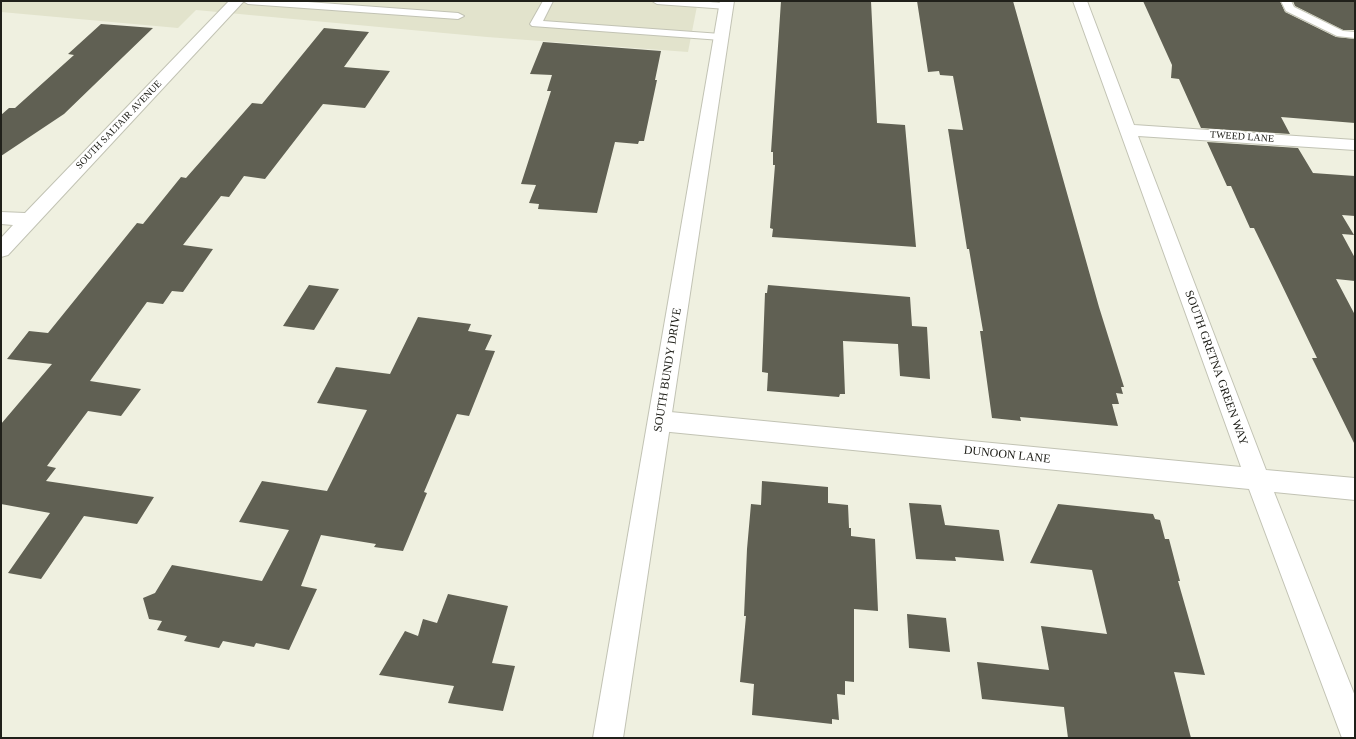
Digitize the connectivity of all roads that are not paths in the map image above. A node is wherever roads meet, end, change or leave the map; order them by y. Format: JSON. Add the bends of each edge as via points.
{"nodes":[{"id":1,"x":237,"y":1,"type":"edge"},
{"id":2,"x":248,"y":1,"type":"edge"},
{"id":3,"x":548,"y":1,"type":"edge"},
{"id":4,"x":657,"y":1,"type":"edge"},
{"id":5,"x":1080,"y":1,"type":"edge"},
{"id":6,"x":1286,"y":1,"type":"edge"},
{"id":7,"x":297,"y":3,"type":"edge"},
{"id":8,"x":727,"y":3,"type":"edge"},
{"id":9,"x":357,"y":5,"type":"edge"},
{"id":10,"x":458,"y":16,"type":"dead end"},
{"id":11,"x":1355,"y":35,"type":"edge"},
{"id":12,"x":721,"y":37,"type":"junction"},
{"id":13,"x":1128,"y":130,"type":"junction"},
{"id":14,"x":1355,"y":145,"type":"edge"},
{"id":15,"x":1,"y":218,"type":"edge"},
{"id":16,"x":28,"y":220,"type":"junction"},
{"id":17,"x":1,"y":250,"type":"edge"},
{"id":18,"x":660,"y":421,"type":"junction"},
{"id":19,"x":1257,"y":479,"type":"junction"},
{"id":20,"x":1355,"y":489,"type":"edge"},
{"id":21,"x":1355,"y":734,"type":"edge"},
{"id":22,"x":608,"y":738,"type":"edge"}],
"edges":[{"from":1,"to":16,"type":"street","name":"SOUTH SALTAIR AVENUE"},
{"from":2,"to":7,"type":"lane"},
{"from":3,"to":12,"type":"lane","via":[[536,24]]},
{"from":4,"to":8,"type":"lane"},
{"from":5,"to":13,"type":"street","name":"SOUTH GRETNA GREEN WAY"},
{"from":6,"to":11,"type":"lane","via":[[1290,9],[1298,13],[1341,34]]},
{"from":7,"to":9,"type":"lane"},
{"from":8,"to":12,"type":"street","name":"SOUTH BUNDY DRIVE"},
{"from":9,"to":10,"type":"lane"},
{"from":12,"to":18,"type":"street","name":"SOUTH BUNDY DRIVE"},
{"from":13,"to":14,"type":"street","name":"TWEED LANE"},
{"from":13,"to":19,"type":"street","name":"SOUTH GRETNA GREEN WAY"},
{"from":15,"to":16,"type":"street"},
{"from":16,"to":17,"type":"street","name":"SOUTH SALTAIR AVENUE"},
{"from":18,"to":19,"type":"street","name":"DUNOON LANE"},
{"from":18,"to":22,"type":"street","name":"SOUTH BUNDY DRIVE"},
{"from":19,"to":20,"type":"street","name":"DUNOON LANE"},
{"from":19,"to":21,"type":"street","name":"SOUTH GRETNA GREEN WAY"}]}
